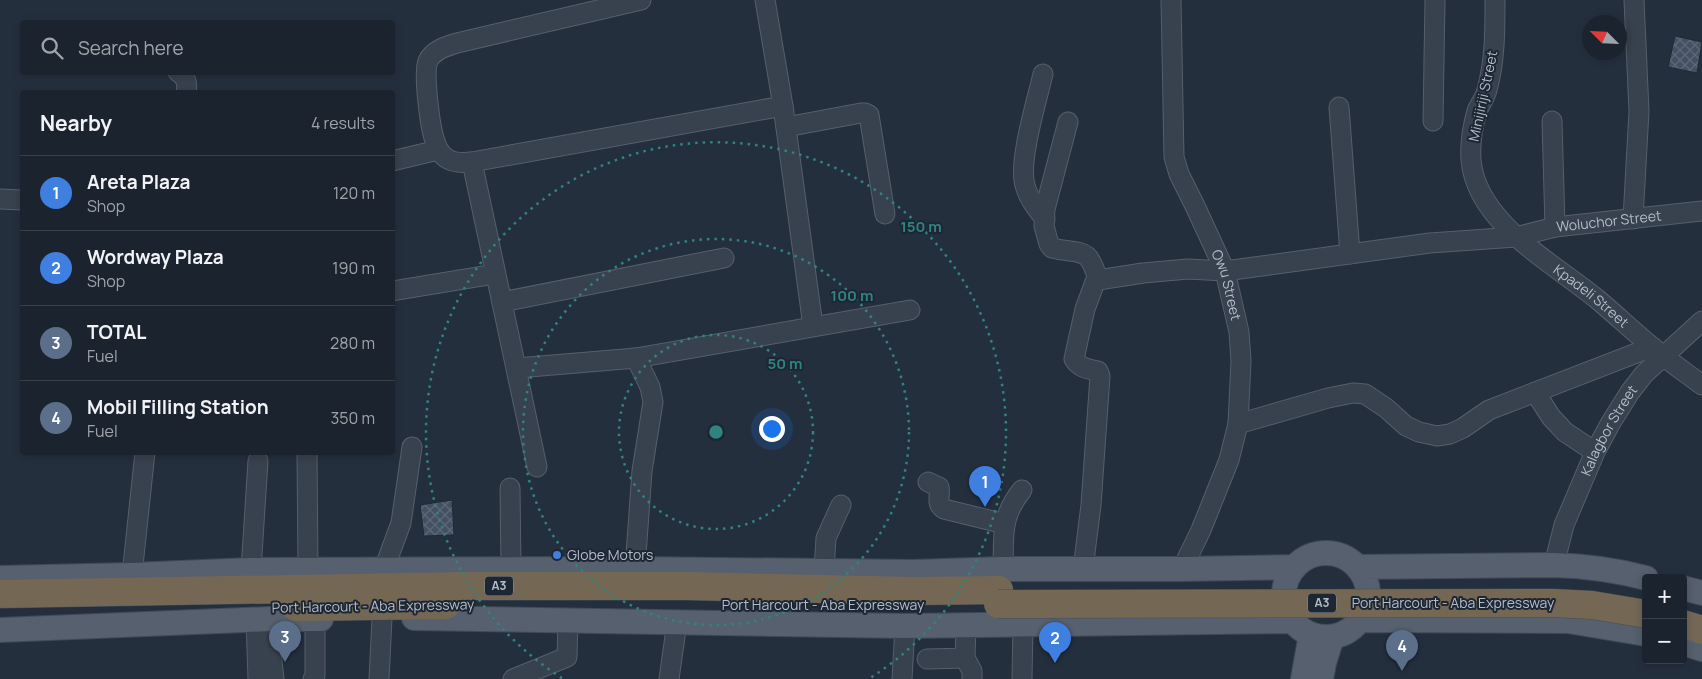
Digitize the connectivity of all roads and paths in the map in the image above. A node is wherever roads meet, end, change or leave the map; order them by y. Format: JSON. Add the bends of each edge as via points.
{"nodes":[{"id":1,"x":641,"y":0,"type":"edge"},
{"id":2,"x":765,"y":0,"type":"edge"},
{"id":3,"x":1171,"y":0,"type":"edge"},
{"id":4,"x":1435,"y":0,"type":"edge"},
{"id":5,"x":1495,"y":0,"type":"edge"},
{"id":6,"x":1634,"y":0,"type":"edge"},
{"id":7,"x":1043,"y":74,"type":"dead end"},
{"id":8,"x":181,"y":75,"type":"edge"},
{"id":9,"x":186,"y":90,"type":"edge"},
{"id":10,"x":783,"y":106,"type":"junction"},
{"id":11,"x":1339,"y":107,"type":"dead end"},
{"id":12,"x":1433,"y":121,"type":"dead end"},
{"id":13,"x":1068,"y":122,"type":"dead end"},
{"id":14,"x":1552,"y":122,"type":"dead end"},
{"id":15,"x":786,"y":126,"type":"junction"},
{"id":16,"x":438,"y":150,"type":"junction"},
{"id":17,"x":395,"y":160,"type":"edge"},
{"id":18,"x":472,"y":162,"type":"junction"},
{"id":19,"x":0,"y":199,"type":"edge"},
{"id":20,"x":20,"y":200,"type":"edge"},
{"id":21,"x":1702,"y":211,"type":"edge"},
{"id":22,"x":885,"y":214,"type":"dead end"},
{"id":23,"x":1044,"y":219,"type":"junction"},
{"id":24,"x":1633,"y":219,"type":"junction"},
{"id":25,"x":1555,"y":227,"type":"junction"},
{"id":26,"x":1516,"y":237,"type":"junction"},
{"id":27,"x":1350,"y":254,"type":"junction"},
{"id":28,"x":724,"y":258,"type":"dead end"},
{"id":29,"x":1225,"y":271,"type":"junction"},
{"id":30,"x":495,"y":274,"type":"junction"},
{"id":31,"x":1098,"y":280,"type":"junction"},
{"id":32,"x":395,"y":291,"type":"edge"},
{"id":33,"x":502,"y":302,"type":"junction"},
{"id":34,"x":910,"y":310,"type":"dead end"},
{"id":35,"x":1702,"y":321,"type":"edge"},
{"id":36,"x":813,"y":326,"type":"junction"},
{"id":37,"x":1659,"y":352,"type":"junction"},
{"id":38,"x":636,"y":358,"type":"junction"},
{"id":39,"x":517,"y":368,"type":"junction"},
{"id":40,"x":1702,"y":386,"type":"edge"},
{"id":41,"x":1535,"y":392,"type":"junction"},
{"id":42,"x":1238,"y":424,"type":"junction"},
{"id":43,"x":412,"y":446,"type":"dead end"},
{"id":44,"x":1596,"y":452,"type":"junction"},
{"id":45,"x":145,"y":455,"type":"edge"},
{"id":46,"x":308,"y":455,"type":"edge"},
{"id":47,"x":258,"y":461,"type":"dead end"},
{"id":48,"x":537,"y":467,"type":"dead end"},
{"id":49,"x":928,"y":482,"type":"dead end"},
{"id":50,"x":510,"y":488,"type":"dead end"},
{"id":51,"x":1022,"y":490,"type":"dead end"},
{"id":52,"x":841,"y":505,"type":"dead end"},
{"id":53,"x":1005,"y":524,"type":"junction"},
{"id":54,"x":1554,"y":565,"type":"junction"},
{"id":55,"x":1295,"y":567,"type":"junction"},
{"id":56,"x":1358,"y":567,"type":"junction"},
{"id":57,"x":384,"y":569,"type":"junction"},
{"id":58,"x":511,"y":569,"type":"junction"},
{"id":59,"x":635,"y":569,"type":"junction"},
{"id":60,"x":1083,"y":569,"type":"junction"},
{"id":61,"x":1182,"y":569,"type":"junction"},
{"id":62,"x":252,"y":570,"type":"junction"},
{"id":63,"x":308,"y":570,"type":"junction"},
{"id":64,"x":824,"y":572,"type":"junction"},
{"id":65,"x":132,"y":575,"type":"junction"},
{"id":66,"x":1642,"y":577,"type":"edge"},
{"id":67,"x":0,"y":578,"type":"edge"},
{"id":68,"x":1000,"y":588,"type":"junction"},
{"id":69,"x":1687,"y":589,"type":"edge"},
{"id":70,"x":1702,"y":593,"type":"edge"},
{"id":71,"x":0,"y":594,"type":"edge"},
{"id":72,"x":1642,"y":597,"type":"edge"},
{"id":73,"x":1687,"y":609,"type":"edge"},
{"id":74,"x":0,"y":612,"type":"edge"},
{"id":75,"x":1642,"y":613,"type":"edge"},
{"id":76,"x":1702,"y":613,"type":"edge"},
{"id":77,"x":382,"y":618,"type":"junction"},
{"id":78,"x":315,"y":619,"type":"junction"},
{"id":79,"x":263,"y":620,"type":"junction"},
{"id":80,"x":1359,"y":620,"type":"junction"},
{"id":81,"x":568,"y":621,"type":"junction"},
{"id":82,"x":677,"y":622,"type":"junction"},
{"id":83,"x":966,"y":625,"type":"junction"},
{"id":84,"x":1022,"y":625,"type":"junction"},
{"id":85,"x":1687,"y":625,"type":"edge"},
{"id":86,"x":905,"y":626,"type":"junction"},
{"id":87,"x":0,"y":630,"type":"edge"},
{"id":88,"x":1702,"y":630,"type":"edge"},
{"id":89,"x":1312,"y":631,"type":"junction"},
{"id":90,"x":1642,"y":633,"type":"edge"},
{"id":91,"x":1687,"y":644,"type":"edge"},
{"id":92,"x":1702,"y":649,"type":"edge"},
{"id":93,"x":965,"y":658,"type":"junction"},
{"id":94,"x":927,"y":659,"type":"dead end"},
{"id":95,"x":258,"y":679,"type":"edge"},
{"id":96,"x":274,"y":679,"type":"edge"},
{"id":97,"x":313,"y":679,"type":"edge"},
{"id":98,"x":379,"y":679,"type":"edge"},
{"id":99,"x":513,"y":679,"type":"edge"},
{"id":100,"x":669,"y":679,"type":"edge"},
{"id":101,"x":902,"y":679,"type":"edge"},
{"id":102,"x":972,"y":679,"type":"edge"},
{"id":103,"x":1022,"y":679,"type":"edge"},
{"id":104,"x":1303,"y":679,"type":"edge"},
{"id":105,"x":1322,"y":679,"type":"edge"}],
"edges":[{"from":1,"to":16,"type":"street","via":[[457,43],[438,51],[428,62],[426,76]]},
{"from":2,"to":10,"type":"street"},
{"from":3,"to":29,"type":"street","name":"Owu Street","via":[[1174,157]]},
{"from":4,"to":12,"type":"street"},
{"from":5,"to":26,"type":"street","name":"Minijiriji Street","via":[[1493,63],[1487,92],[1477,110],[1471,160],[1478,188],[1490,208]]},
{"from":6,"to":24,"type":"street","via":[[1638,111]]},
{"from":7,"to":23,"type":"street","via":[[1023,175],[1025,186]]},
{"from":8,"to":9,"type":"street","via":[[187,84]]},
{"from":10,"to":15,"type":"street"},
{"from":10,"to":18,"type":"street"},
{"from":11,"to":27,"type":"street"},
{"from":13,"to":23,"type":"street"},
{"from":14,"to":25,"type":"street"},
{"from":15,"to":22,"type":"street","via":[[861,113],[869,115]]},
{"from":15,"to":36,"type":"street"},
{"from":16,"to":17,"type":"street"},
{"from":16,"to":18,"type":"street","via":[[452,161]]},
{"from":18,"to":30,"type":"street"},
{"from":19,"to":20,"type":"street"},
{"from":21,"to":24,"type":"street","name":"Woluchor Street"},
{"from":23,"to":31,"type":"street","via":[[1052,248],[1087,255],[1093,262]]},
{"from":24,"to":25,"type":"street","name":"Woluchor Street"},
{"from":25,"to":26,"type":"street","name":"Woluchor Street"},
{"from":26,"to":27,"type":"street","name":"Woluchor Street","via":[[1430,243]]},
{"from":26,"to":37,"type":"street","name":"Kpadeli Street"},
{"from":27,"to":29,"type":"street","name":"Woluchor Street"},
{"from":28,"to":33,"type":"street"},
{"from":29,"to":31,"type":"street","name":"Woluchor Street","via":[[1188,269]]},
{"from":29,"to":42,"type":"street","name":"Owu Street","via":[[1239,332]]},
{"from":30,"to":32,"type":"street"},
{"from":30,"to":33,"type":"street"},
{"from":31,"to":60,"type":"street","via":[[1084,309],[1074,359],[1100,376]]},
{"from":33,"to":39,"type":"street"},
{"from":34,"to":36,"type":"street"},
{"from":35,"to":37,"type":"street","name":"Kalagbor Street"},
{"from":36,"to":38,"type":"street"},
{"from":37,"to":40,"type":"street","name":"Kpadeli Street"},
{"from":37,"to":41,"type":"street"},
{"from":37,"to":44,"type":"street","name":"Kalagbor Street","via":[[1630,392]]},
{"from":38,"to":39,"type":"street"},
{"from":38,"to":59,"type":"street","via":[[650,387],[653,402],[642,471]]},
{"from":39,"to":48,"type":"street"},
{"from":41,"to":42,"type":"street","via":[[1489,410],[1450,434],[1437,436],[1406,426],[1364,394],[1353,393]]},
{"from":41,"to":44,"type":"street","via":[[1565,432]]},
{"from":42,"to":61,"type":"street","name":"Owu Street","via":[[1229,460],[1202,530]]},
{"from":43,"to":57,"type":"street","via":[[400,523]]},
{"from":44,"to":54,"type":"street","name":"Kalagbor Street","via":[[1564,525]]},
{"from":45,"to":65,"type":"street"},
{"from":46,"to":63,"type":"street"},
{"from":47,"to":62,"type":"street"},
{"from":49,"to":53,"type":"street","via":[[939,487],[938,502],[944,509]]},
{"from":50,"to":58,"type":"street"},
{"from":51,"to":53,"type":"street","via":[[1007,512]]},
{"from":52,"to":64,"type":"street","via":[[826,538]]},
{"from":53,"to":68,"type":"street"},
{"from":54,"to":56,"type":"main road"},
{"from":54,"to":66,"type":"main road","via":[[1580,566]]},
{"from":55,"to":56,"type":"main road","via":[[1304,559],[1326,552],[1349,559]]},
{"from":55,"to":61,"type":"main road"},
{"from":55,"to":89,"type":"main road","via":[[1288,576],[1284,600],[1287,611]]},
{"from":56,"to":80,"type":"main road","via":[[1368,590],[1367,603]]},
{"from":57,"to":58,"type":"main road"},
{"from":57,"to":63,"type":"main road"},
{"from":58,"to":59,"type":"main road"},
{"from":59,"to":64,"type":"main road"},
{"from":60,"to":61,"type":"main road"},
{"from":60,"to":68,"type":"main road"},
{"from":62,"to":63,"type":"main road"},
{"from":62,"to":65,"type":"main road"},
{"from":64,"to":68,"type":"main road","via":[[914,572]]},
{"from":65,"to":67,"type":"main road"},
{"from":68,"to":71,"type":"highway","name":"Port Harcourt - Aba Expressway","number":"A3","via":[[914,591],[464,586]]},
{"from":68,"to":72,"type":"highway","name":"Port Harcourt - Aba Expressway","number":"A3","via":[[1552,588]]},
{"from":68,"to":74,"type":"highway","name":"Port Harcourt - Aba Expressway","number":"A3","via":[[922,606],[545,604]]},
{"from":68,"to":75,"type":"highway","name":"Port Harcourt - Aba Expressway","number":"A3","bridge":true,"via":[[1534,602]]},
{"from":69,"to":70,"type":"main road"},
{"from":73,"to":76,"type":"highway"},
{"from":77,"to":78,"type":"main road"},
{"from":77,"to":81,"type":"main road"},
{"from":77,"to":98,"type":"street"},
{"from":78,"to":79,"type":"main road"},
{"from":78,"to":97,"type":"street"},
{"from":79,"to":87,"type":"main road"},
{"from":79,"to":95,"type":"street"},
{"from":79,"to":96,"type":"street","via":[[269,636]]},
{"from":80,"to":89,"type":"main road","via":[[1344,633]]},
{"from":80,"to":90,"type":"main road","via":[[1568,621]]},
{"from":81,"to":82,"type":"main road"},
{"from":81,"to":99,"type":"street","via":[[567,657]]},
{"from":82,"to":86,"type":"main road"},
{"from":82,"to":100,"type":"street"},
{"from":83,"to":84,"type":"main road"},
{"from":83,"to":86,"type":"main road"},
{"from":83,"to":93,"type":"street"},
{"from":84,"to":89,"type":"main road"},
{"from":84,"to":103,"type":"street"},
{"from":85,"to":88,"type":"highway"},
{"from":86,"to":101,"type":"street"},
{"from":89,"to":104,"type":"main road"},
{"from":89,"to":105,"type":"main road","via":[[1324,662]]},
{"from":91,"to":92,"type":"main road"},
{"from":93,"to":94,"type":"street"},
{"from":93,"to":102,"type":"street","via":[[972,670]]}]}
